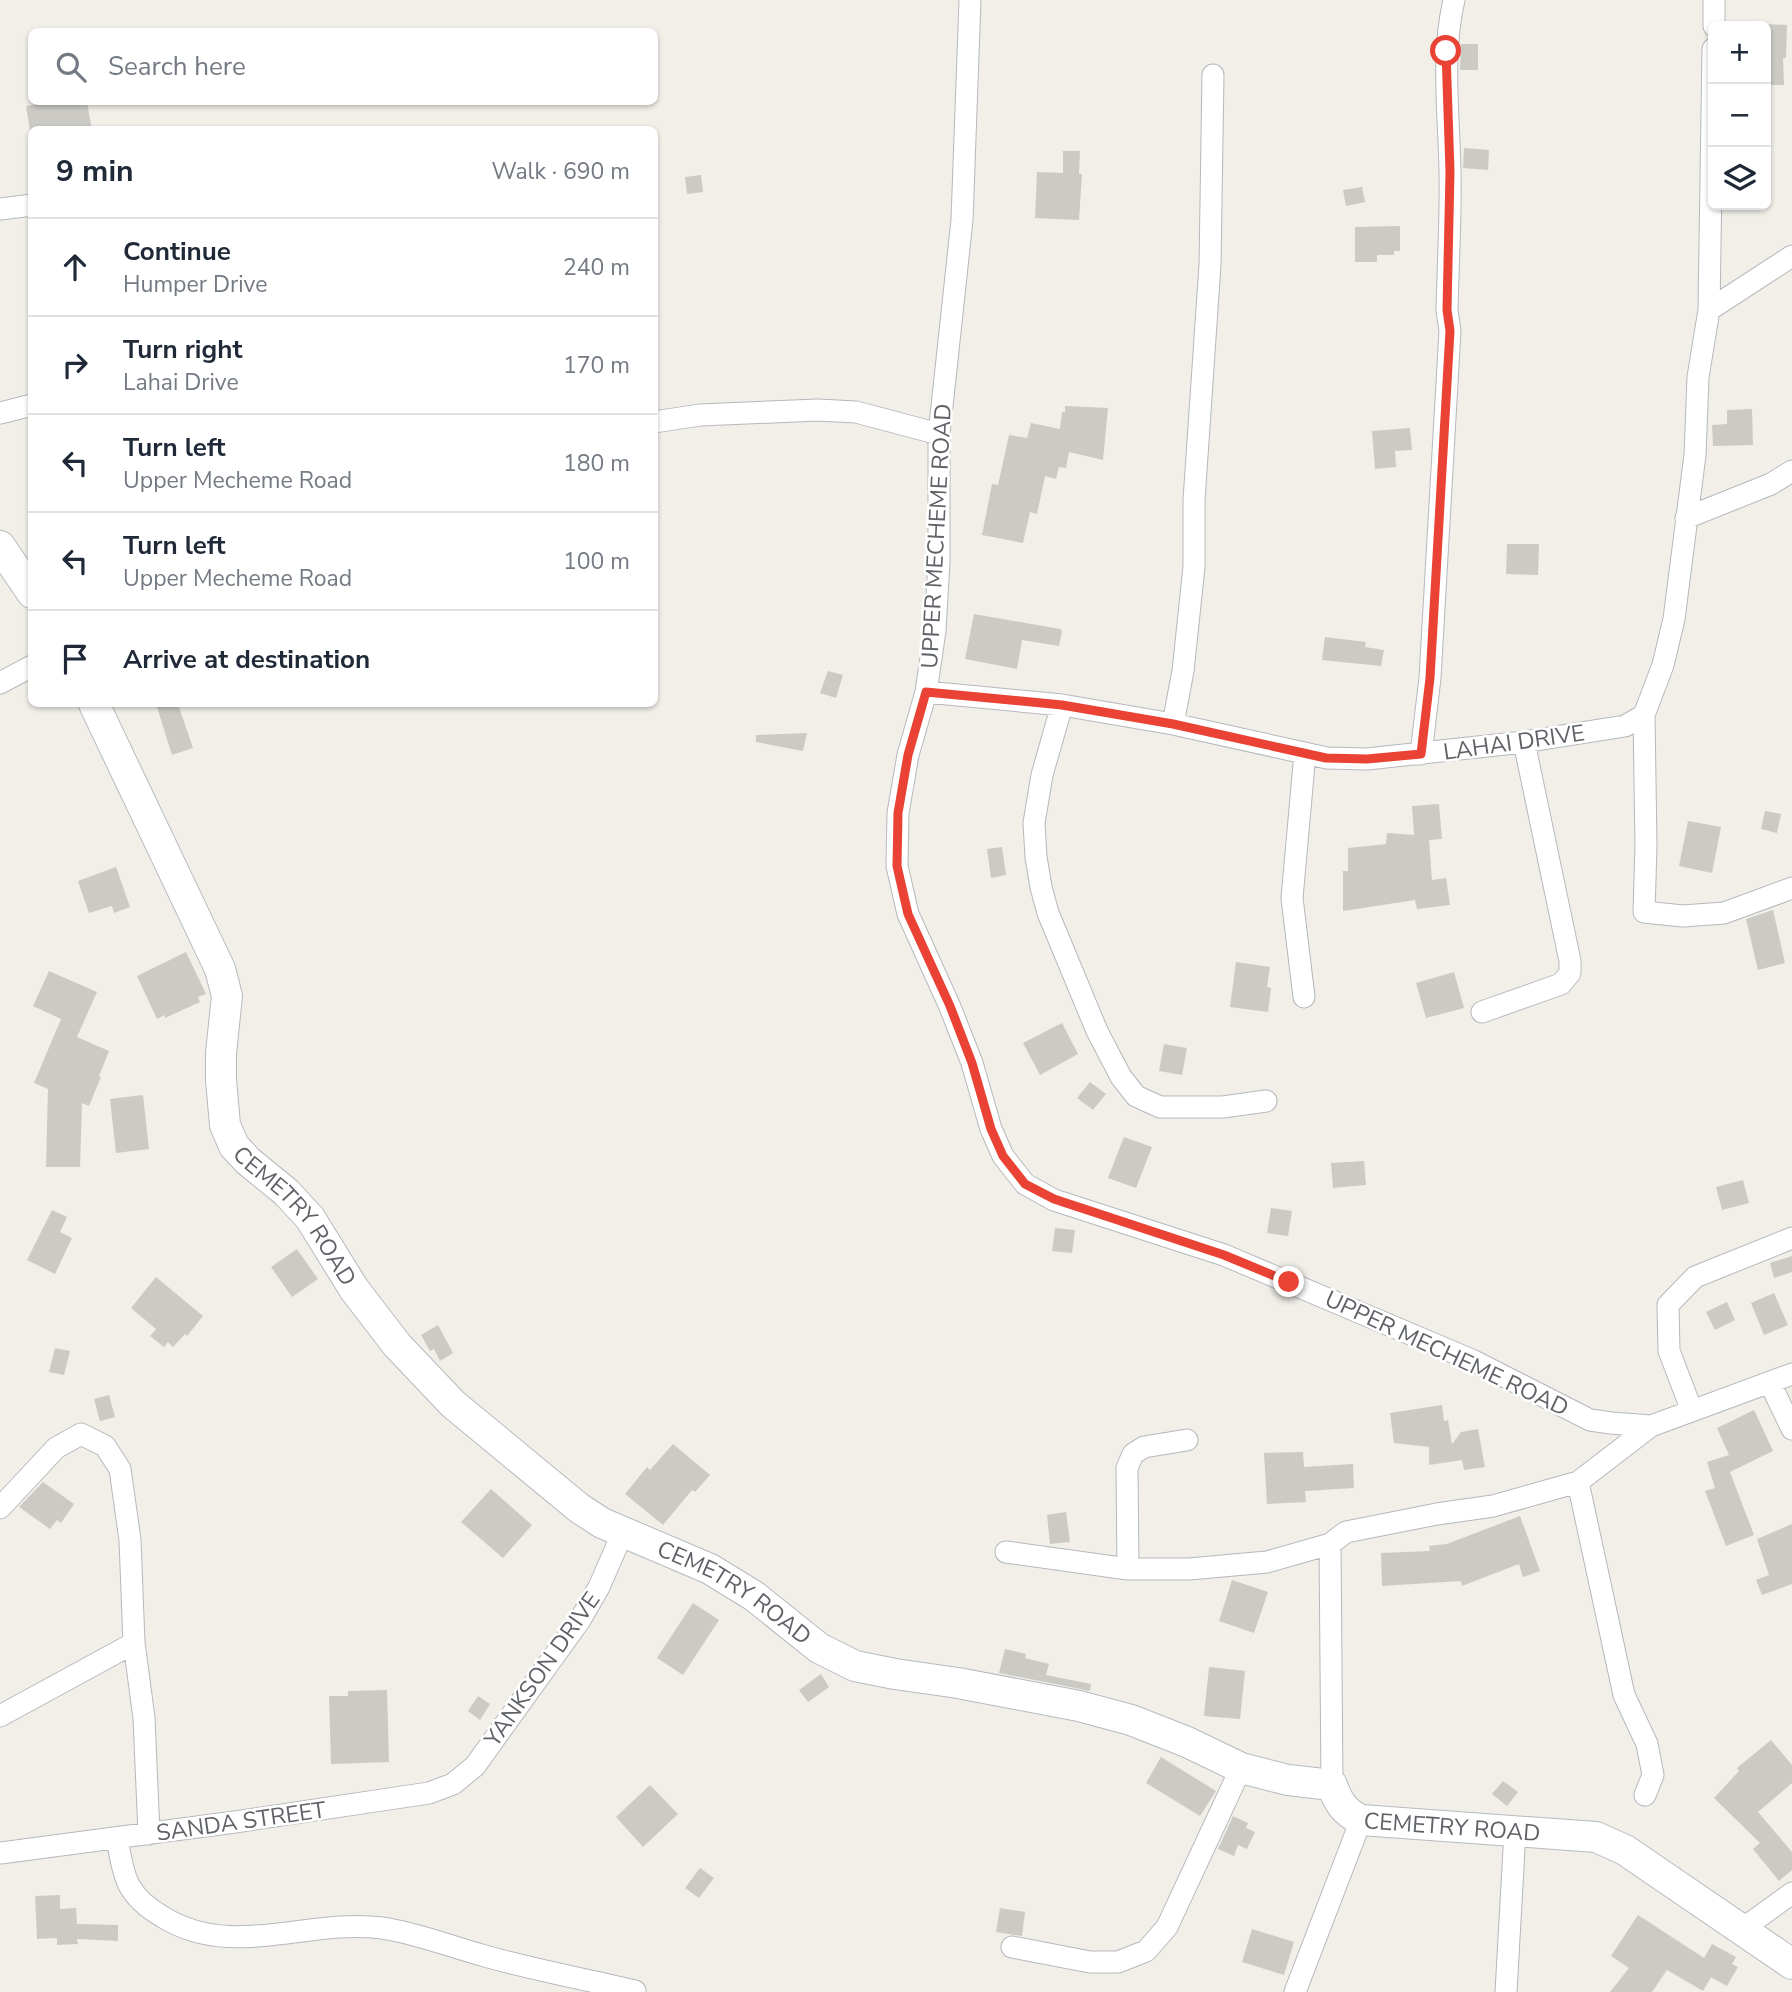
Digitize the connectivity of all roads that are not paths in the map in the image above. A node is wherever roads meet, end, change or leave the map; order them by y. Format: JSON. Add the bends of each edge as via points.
{"nodes":[{"id":1,"x":970,"y":0,"type":"edge"},
{"id":2,"x":1454,"y":0,"type":"edge"},
{"id":3,"x":1714,"y":0,"type":"edge"},
{"id":4,"x":1714,"y":21,"type":"edge"},
{"id":5,"x":1213,"y":75,"type":"dead end"},
{"id":6,"x":1712,"y":84,"type":"edge"},
{"id":7,"x":28,"y":206,"type":"edge"},
{"id":8,"x":0,"y":209,"type":"edge"},
{"id":9,"x":1792,"y":256,"type":"edge"},
{"id":10,"x":1709,"y":310,"type":"junction"},
{"id":11,"x":28,"y":406,"type":"edge"},
{"id":12,"x":0,"y":413,"type":"edge"},
{"id":13,"x":658,"y":421,"type":"edge"},
{"id":14,"x":939,"y":434,"type":"junction"},
{"id":15,"x":1792,"y":471,"type":"edge"},
{"id":16,"x":1686,"y":518,"type":"junction"},
{"id":17,"x":0,"y":546,"type":"edge"},
{"id":18,"x":28,"y":587,"type":"edge"},
{"id":19,"x":28,"y":668,"type":"edge"},
{"id":20,"x":0,"y":683,"type":"edge"},
{"id":21,"x":926,"y":692,"type":"junction"},
{"id":22,"x":1062,"y":705,"type":"junction"},
{"id":23,"x":95,"y":707,"type":"edge"},
{"id":24,"x":1644,"y":715,"type":"junction"},
{"id":25,"x":1173,"y":724,"type":"junction"},
{"id":26,"x":1524,"y":742,"type":"junction"},
{"id":27,"x":1305,"y":753,"type":"junction"},
{"id":28,"x":1421,"y":754,"type":"junction"},
{"id":29,"x":1792,"y":888,"type":"edge"},
{"id":30,"x":1304,"y":997,"type":"dead end"},
{"id":31,"x":1482,"y":1012,"type":"dead end"},
{"id":32,"x":1266,"y":1101,"type":"dead end"},
{"id":33,"x":1792,"y":1238,"type":"edge"},
{"id":34,"x":1792,"y":1374,"type":"edge"},
{"id":35,"x":1770,"y":1383,"type":"junction"},
{"id":36,"x":1692,"y":1411,"type":"junction"},
{"id":37,"x":1651,"y":1426,"type":"junction"},
{"id":38,"x":1792,"y":1429,"type":"edge"},
{"id":39,"x":1187,"y":1440,"type":"dead end"},
{"id":40,"x":1578,"y":1482,"type":"junction"},
{"id":41,"x":0,"y":1508,"type":"edge"},
{"id":42,"x":623,"y":1532,"type":"junction"},
{"id":43,"x":1330,"y":1544,"type":"junction"},
{"id":44,"x":1006,"y":1552,"type":"dead end"},
{"id":45,"x":1128,"y":1569,"type":"junction"},
{"id":46,"x":134,"y":1643,"type":"junction"},
{"id":47,"x":0,"y":1716,"type":"edge"},
{"id":48,"x":475,"y":1766,"type":"joint"},
{"id":49,"x":1241,"y":1768,"type":"junction"},
{"id":50,"x":1332,"y":1785,"type":"junction"},
{"id":51,"x":1645,"y":1795,"type":"dead end"},
{"id":52,"x":1362,"y":1820,"type":"junction"},
{"id":53,"x":1515,"y":1831,"type":"junction"},
{"id":54,"x":149,"y":1834,"type":"junction"},
{"id":55,"x":117,"y":1839,"type":"junction"},
{"id":56,"x":0,"y":1853,"type":"edge"},
{"id":57,"x":1792,"y":1893,"type":"edge"},
{"id":58,"x":1741,"y":1930,"type":"junction"},
{"id":59,"x":1012,"y":1947,"type":"dead end"},
{"id":60,"x":1792,"y":1964,"type":"edge"},
{"id":61,"x":635,"y":1991,"type":"edge"},
{"id":62,"x":1296,"y":1992,"type":"edge"},
{"id":63,"x":1506,"y":1992,"type":"edge"}],
"edges":[{"from":1,"to":14,"type":"street","name":"UPPER MECHEME ROAD","via":[[962,220]]},
{"from":2,"to":28,"type":"street","via":[[1446,51],[1450,344],[1430,678]]},
{"from":3,"to":4,"type":"street"},
{"from":5,"to":25,"type":"street","via":[[1210,265],[1194,500],[1194,567]]},
{"from":6,"to":10,"type":"street"},
{"from":7,"to":8,"type":"street"},
{"from":9,"to":10,"type":"street"},
{"from":10,"to":16,"type":"street","via":[[1698,377],[1695,455]]},
{"from":11,"to":12,"type":"street"},
{"from":13,"to":14,"type":"street","via":[[700,415],[831,410]]},
{"from":14,"to":21,"type":"street","name":"UPPER MECHEME ROAD","via":[[938,576]]},
{"from":15,"to":16,"type":"street"},
{"from":16,"to":24,"type":"street","via":[[1674,619]]},
{"from":17,"to":18,"type":"street"},
{"from":19,"to":20,"type":"street"},
{"from":21,"to":22,"type":"street","name":"LAHAI DRIVE"},
{"from":21,"to":37,"type":"street","name":"UPPER MECHEME ROAD","via":[[898,813],[897,866],[908,914],[950,1006],[991,1129],[1003,1156],[1025,1184],[1054,1199],[1224,1255],[1289,1282],[1474,1361],[1590,1420]]},
{"from":22,"to":25,"type":"street","name":"LAHAI DRIVE"},
{"from":22,"to":32,"type":"street","via":[[1042,775],[1034,823],[1036,857],[1048,913],[1097,1031],[1136,1096],[1160,1107],[1223,1107]]},
{"from":23,"to":42,"type":"street","name":"CEMETRY ROAD","via":[[220,969],[227,996],[221,1080],[225,1125],[234,1146],[310,1218],[361,1299],[453,1404],[579,1508]]},
{"from":24,"to":26,"type":"street","name":"LAHAI DRIVE","via":[[1625,726]]},
{"from":24,"to":29,"type":"street","via":[[1644,912],[1683,916],[1724,913]]},
{"from":25,"to":27,"type":"street","name":"LAHAI DRIVE"},
{"from":26,"to":28,"type":"street","name":"LAHAI DRIVE"},
{"from":26,"to":31,"type":"street","via":[[1570,973],[1561,984]]},
{"from":27,"to":28,"type":"street","name":"LAHAI DRIVE","via":[[1367,759]]},
{"from":27,"to":30,"type":"street","via":[[1292,898]]},
{"from":33,"to":36,"type":"street","via":[[1695,1277],[1668,1305],[1669,1351]]},
{"from":34,"to":35,"type":"street","name":"UPPER MECHEME ROAD"},
{"from":35,"to":36,"type":"street","name":"UPPER MECHEME ROAD"},
{"from":35,"to":38,"type":"street"},
{"from":36,"to":37,"type":"street","name":"UPPER MECHEME ROAD"},
{"from":37,"to":40,"type":"street"},
{"from":39,"to":45,"type":"street","via":[[1144,1447],[1133,1454],[1127,1468]]},
{"from":40,"to":43,"type":"street","via":[[1493,1506],[1346,1532]]},
{"from":40,"to":51,"type":"street","via":[[1624,1695],[1647,1744],[1653,1775]]},
{"from":41,"to":46,"type":"street","via":[[56,1448],[81,1434],[105,1446],[120,1469],[130,1540]]},
{"from":42,"to":48,"type":"street","name":"YANKSON DRIVE","via":[[580,1620]]},
{"from":42,"to":49,"type":"street","name":"CEMETRY ROAD","via":[[710,1569],[754,1596],[819,1648],[855,1666],[1079,1706],[1131,1720]]},
{"from":43,"to":45,"type":"street","via":[[1267,1562]]},
{"from":43,"to":50,"type":"street"},
{"from":44,"to":45,"type":"street"},
{"from":46,"to":47,"type":"street"},
{"from":46,"to":54,"type":"street","via":[[144,1718]]},
{"from":48,"to":54,"type":"street","name":"SANDA STREET","via":[[453,1784],[429,1793]]},
{"from":49,"to":50,"type":"street","name":"CEMETRY ROAD"},
{"from":49,"to":59,"type":"street","via":[[1167,1927],[1146,1951],[1118,1962],[1090,1962]]},
{"from":50,"to":52,"type":"street","name":"CEMETRY ROAD","via":[[1339,1803]]},
{"from":52,"to":53,"type":"street","name":"CEMETRY ROAD"},
{"from":52,"to":62,"type":"street"},
{"from":53,"to":58,"type":"street","name":"CEMETRY ROAD","via":[[1596,1837],[1625,1850]]},
{"from":53,"to":63,"type":"street"},
{"from":54,"to":55,"type":"street","name":"SANDA STREET"},
{"from":55,"to":56,"type":"street","name":"SANDA STREET"},
{"from":55,"to":61,"type":"street","via":[[128,1884],[144,1906],[172,1924],[212,1936],[247,1938],[350,1926],[383,1928]]},
{"from":57,"to":58,"type":"street"},
{"from":58,"to":60,"type":"street","name":"CEMETRY ROAD"}]}
